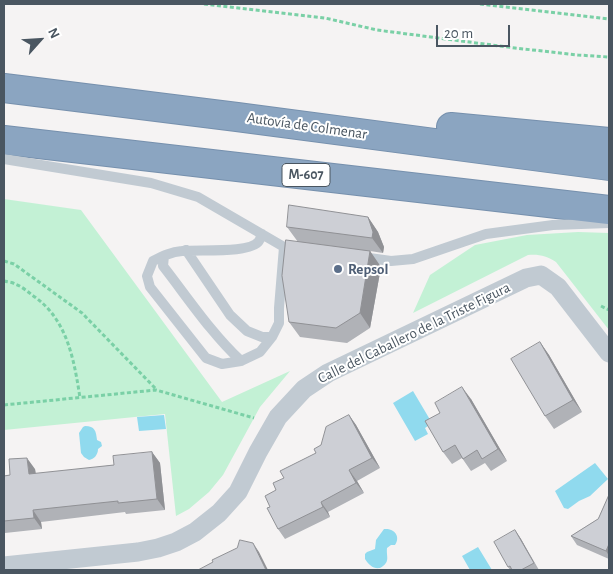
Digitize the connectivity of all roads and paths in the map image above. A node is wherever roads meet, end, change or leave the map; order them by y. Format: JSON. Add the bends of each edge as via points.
{"nodes":[{"id":1,"x":204,"y":4,"type":"edge"},
{"id":2,"x":480,"y":4,"type":"edge"},
{"id":3,"x":609,"y":19,"type":"edge"},
{"id":4,"x":609,"y":57,"type":"edge"},
{"id":5,"x":4,"y":88,"type":"edge"},
{"id":6,"x":237,"y":117,"type":"junction"},
{"id":7,"x":4,"y":140,"type":"edge"},
{"id":8,"x":609,"y":142,"type":"edge"},
{"id":9,"x":4,"y":159,"type":"edge"},
{"id":10,"x":609,"y":166,"type":"edge"},
{"id":11,"x":609,"y":210,"type":"edge"},
{"id":12,"x":609,"y":223,"type":"edge"},
{"id":13,"x":262,"y":234,"type":"junction"},
{"id":14,"x":284,"y":247,"type":"junction"},
{"id":15,"x":186,"y":250,"type":"junction"},
{"id":16,"x":304,"y":250,"type":"edge"},
{"id":17,"x":164,"y":256,"type":"junction"},
{"id":18,"x":352,"y":256,"type":"edge"},
{"id":19,"x":4,"y":261,"type":"edge"},
{"id":20,"x":4,"y":281,"type":"edge"},
{"id":21,"x":272,"y":337,"type":"junction"},
{"id":22,"x":609,"y":353,"type":"edge"},
{"id":23,"x":241,"y":361,"type":"junction"},
{"id":24,"x":156,"y":390,"type":"junction"},
{"id":25,"x":80,"y":398,"type":"junction"},
{"id":26,"x":4,"y":405,"type":"edge"},
{"id":27,"x":257,"y":419,"type":"dead end"},
{"id":28,"x":4,"y":566,"type":"edge"}],
"edges":[{"from":1,"to":4,"type":"path","via":[[325,18],[377,30],[505,47]]},
{"from":2,"to":3,"type":"path"},
{"from":5,"to":6,"type":"highway","name":"Autovía de Colmenar"},
{"from":6,"to":8,"type":"highway","via":[[426,125]]},
{"from":6,"to":10,"type":"highway","name":"Autovía de Colmenar"},
{"from":7,"to":11,"type":"highway","number":"M-607"},
{"from":9,"to":13,"type":"lane","via":[[151,184],[198,197]]},
{"from":12,"to":18,"type":"lane","via":[[553,225],[486,234],[413,259],[391,261]]},
{"from":13,"to":14,"type":"lane"},
{"from":13,"to":15,"type":"lane","via":[[260,241],[251,248]]},
{"from":14,"to":16,"type":"lane"},
{"from":14,"to":21,"type":"lane","via":[[279,323]]},
{"from":15,"to":17,"type":"lane"},
{"from":15,"to":21,"type":"lane","via":[[230,314],[247,331]]},
{"from":17,"to":23,"type":"lane","via":[[163,266],[203,320]]},
{"from":17,"to":23,"type":"lane","via":[[153,262],[147,276],[150,287],[206,358],[222,364]]},
{"from":19,"to":24,"type":"path","via":[[14,264],[82,313]]},
{"from":20,"to":25,"type":"path","via":[[42,301],[58,320],[75,366]]},
{"from":21,"to":23,"type":"lane","via":[[260,352]]},
{"from":22,"to":28,"type":"street","name":"Calle del Caballero de la Triste Figura","via":[[558,287],[542,275],[526,278],[328,374],[304,389],[278,417],[238,492],[195,532],[176,542],[138,552]]},
{"from":24,"to":25,"type":"path"},
{"from":24,"to":27,"type":"path"},
{"from":25,"to":26,"type":"path"}]}
